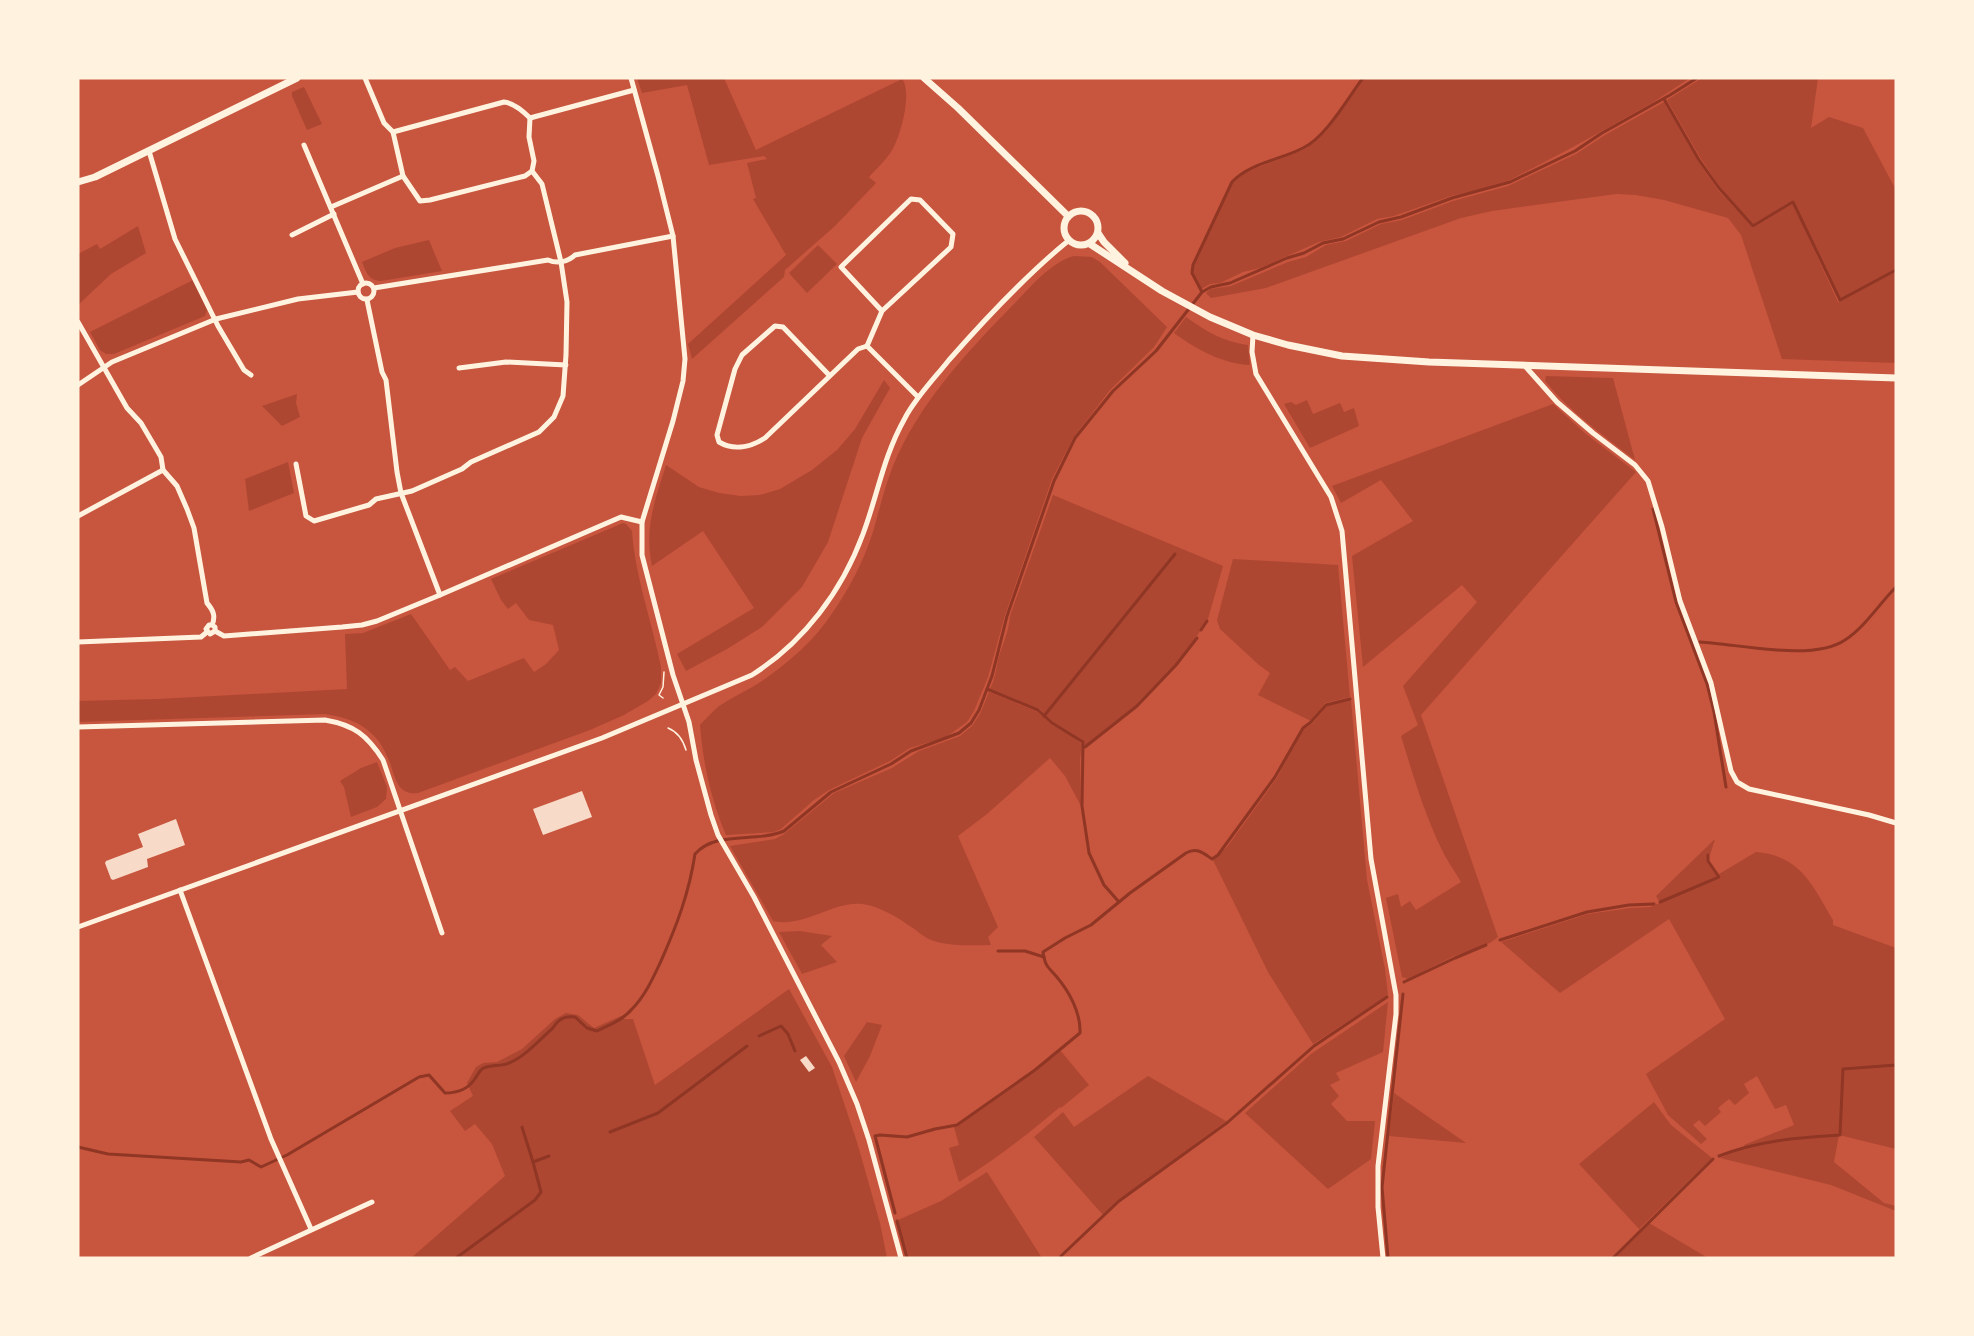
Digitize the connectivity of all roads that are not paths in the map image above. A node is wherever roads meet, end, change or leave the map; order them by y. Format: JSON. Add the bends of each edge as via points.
{"nodes":[{"id":1,"x":297,"y":78,"type":"edge"},
{"id":2,"x":365,"y":78,"type":"edge"},
{"id":3,"x":631,"y":78,"type":"edge"},
{"id":4,"x":924,"y":78,"type":"edge"},
{"id":5,"x":634,"y":90,"type":"junction"},
{"id":6,"x":530,"y":118,"type":"junction"},
{"id":7,"x":393,"y":132,"type":"junction"},
{"id":8,"x":304,"y":145,"type":"dead end"},
{"id":9,"x":149,"y":151,"type":"junction"},
{"id":10,"x":532,"y":171,"type":"junction"},
{"id":11,"x":403,"y":176,"type":"junction"},
{"id":12,"x":78,"y":182,"type":"edge"},
{"id":13,"x":331,"y":207,"type":"junction"},
{"id":14,"x":334,"y":214,"type":"junction"},
{"id":15,"x":1068,"y":216,"type":"junction"},
{"id":16,"x":1098,"y":233,"type":"junction"},
{"id":17,"x":292,"y":235,"type":"dead end"},
{"id":18,"x":673,"y":236,"type":"junction"},
{"id":19,"x":1068,"y":241,"type":"junction"},
{"id":20,"x":1090,"y":244,"type":"junction"},
{"id":21,"x":561,"y":262,"type":"junction"},
{"id":22,"x":1140,"y":277,"type":"junction"},
{"id":23,"x":363,"y":284,"type":"junction"},
{"id":24,"x":374,"y":288,"type":"junction"},
{"id":25,"x":358,"y":292,"type":"junction"},
{"id":26,"x":367,"y":300,"type":"junction"},
{"id":27,"x":882,"y":311,"type":"junction"},
{"id":28,"x":216,"y":319,"type":"junction"},
{"id":29,"x":78,"y":322,"type":"edge"},
{"id":30,"x":1253,"y":335,"type":"junction"},
{"id":31,"x":867,"y":346,"type":"junction"},
{"id":32,"x":566,"y":365,"type":"junction"},
{"id":33,"x":1525,"y":366,"type":"junction"},
{"id":34,"x":103,"y":368,"type":"junction"},
{"id":35,"x":459,"y":368,"type":"dead end"},
{"id":36,"x":250,"y":375,"type":"dead end"},
{"id":37,"x":829,"y":375,"type":"junction"},
{"id":38,"x":1896,"y":378,"type":"edge"},
{"id":39,"x":78,"y":385,"type":"edge"},
{"id":40,"x":918,"y":397,"type":"junction"},
{"id":41,"x":296,"y":464,"type":"dead end"},
{"id":42,"x":163,"y":470,"type":"junction"},
{"id":43,"x":401,"y":493,"type":"junction"},
{"id":44,"x":78,"y":516,"type":"edge"},
{"id":45,"x":642,"y":522,"type":"junction"},
{"id":46,"x":440,"y":595,"type":"junction"},
{"id":47,"x":214,"y":628,"type":"junction"},
{"id":48,"x":78,"y":642,"type":"edge"},
{"id":49,"x":683,"y":706,"type":"junction"},
{"id":50,"x":78,"y":727,"type":"edge"},
{"id":51,"x":401,"y":810,"type":"junction"},
{"id":52,"x":1896,"y":824,"type":"edge"},
{"id":53,"x":180,"y":890,"type":"junction"},
{"id":54,"x":78,"y":927,"type":"edge"},
{"id":55,"x":442,"y":933,"type":"dead end"},
{"id":56,"x":372,"y":1202,"type":"dead end"},
{"id":57,"x":311,"y":1229,"type":"junction"},
{"id":58,"x":251,"y":1258,"type":"edge"},
{"id":59,"x":901,"y":1258,"type":"edge"},
{"id":60,"x":1383,"y":1258,"type":"edge"}],
"edges":[{"from":1,"to":9,"type":"street"},
{"from":2,"to":7,"type":"street","via":[[384,123]]},
{"from":3,"to":5,"type":"street"},
{"from":4,"to":15,"type":"street"},
{"from":5,"to":6,"type":"street"},
{"from":5,"to":18,"type":"street"},
{"from":6,"to":7,"type":"street","via":[[504,102]]},
{"from":6,"to":10,"type":"street"},
{"from":7,"to":11,"type":"street"},
{"from":8,"to":13,"type":"street"},
{"from":9,"to":12,"type":"street"},
{"from":9,"to":28,"type":"street","via":[[175,239]]},
{"from":10,"to":11,"type":"street","via":[[525,176],[420,201]]},
{"from":10,"to":21,"type":"street","via":[[542,184]]},
{"from":11,"to":13,"type":"street"},
{"from":13,"to":14,"type":"street"},
{"from":14,"to":17,"type":"street"},
{"from":14,"to":23,"type":"street"},
{"from":15,"to":16,"type":"street","via":[[1075,212],[1090,213],[1099,225]]},
{"from":15,"to":19,"type":"street","via":[[1064,224]]},
{"from":16,"to":20,"type":"street"},
{"from":16,"to":22,"type":"street"},
{"from":18,"to":21,"type":"street","via":[[575,255]]},
{"from":18,"to":45,"type":"street","via":[[685,359],[683,381]]},
{"from":19,"to":20,"type":"street","via":[[1079,246]]},
{"from":19,"to":40,"type":"street","via":[[1006,298]]},
{"from":20,"to":22,"type":"street"},
{"from":21,"to":24,"type":"street","via":[[548,260]]},
{"from":21,"to":32,"type":"street","via":[[567,303]]},
{"from":22,"to":30,"type":"street","via":[[1184,304]]},
{"from":23,"to":24,"type":"street"},
{"from":23,"to":25,"type":"street"},
{"from":24,"to":26,"type":"street","via":[[375,293]]},
{"from":25,"to":26,"type":"street"},
{"from":25,"to":28,"type":"street","via":[[298,299]]},
{"from":26,"to":43,"type":"street","via":[[386,380]]},
{"from":27,"to":27,"type":"street","via":[[951,247],[953,234],[920,200],[911,200],[841,267]]},
{"from":27,"to":31,"type":"street"},
{"from":28,"to":34,"type":"street"},
{"from":28,"to":36,"type":"street"},
{"from":29,"to":34,"type":"street"},
{"from":30,"to":33,"type":"street","via":[[1317,352],[1366,359]]},
{"from":30,"to":60,"type":"street","via":[[1256,374],[1331,497],[1342,531],[1371,859],[1396,995],[1378,1166]]},
{"from":31,"to":37,"type":"street","via":[[858,349]]},
{"from":31,"to":40,"type":"street"},
{"from":32,"to":35,"type":"street","via":[[506,362]]},
{"from":32,"to":43,"type":"street","via":[[558,410],[539,432]]},
{"from":33,"to":38,"type":"street"},
{"from":33,"to":52,"type":"street","via":[[1557,402],[1635,465],[1648,481],[1680,601],[1711,682],[1731,771],[1737,782],[1749,789]]},
{"from":34,"to":39,"type":"street"},
{"from":34,"to":42,"type":"street","via":[[141,423],[161,457]]},
{"from":37,"to":37,"type":"street","via":[[783,327],[775,326],[742,355],[735,369],[717,435],[719,442],[731,447],[758,443]]},
{"from":40,"to":49,"type":"street","via":[[885,461],[856,551],[814,621],[769,664]]},
{"from":41,"to":43,"type":"street","via":[[306,516],[314,521]]},
{"from":42,"to":44,"type":"street"},
{"from":42,"to":47,"type":"street","via":[[188,508]]},
{"from":43,"to":46,"type":"street"},
{"from":45,"to":46,"type":"street","via":[[621,517]]},
{"from":45,"to":49,"type":"street","via":[[642,555]]},
{"from":46,"to":47,"type":"street","via":[[362,625],[224,636]]},
{"from":47,"to":48,"type":"street","via":[[201,637]]},
{"from":49,"to":51,"type":"street"},
{"from":49,"to":59,"type":"street","via":[[718,835],[759,905],[857,1104]]},
{"from":50,"to":51,"type":"street","via":[[325,720],[340,723],[361,733],[374,745]]},
{"from":51,"to":53,"type":"street"},
{"from":51,"to":55,"type":"street"},
{"from":53,"to":54,"type":"street"},
{"from":53,"to":57,"type":"street","via":[[271,1139]]},
{"from":56,"to":57,"type":"street"},
{"from":57,"to":58,"type":"street"}]}
